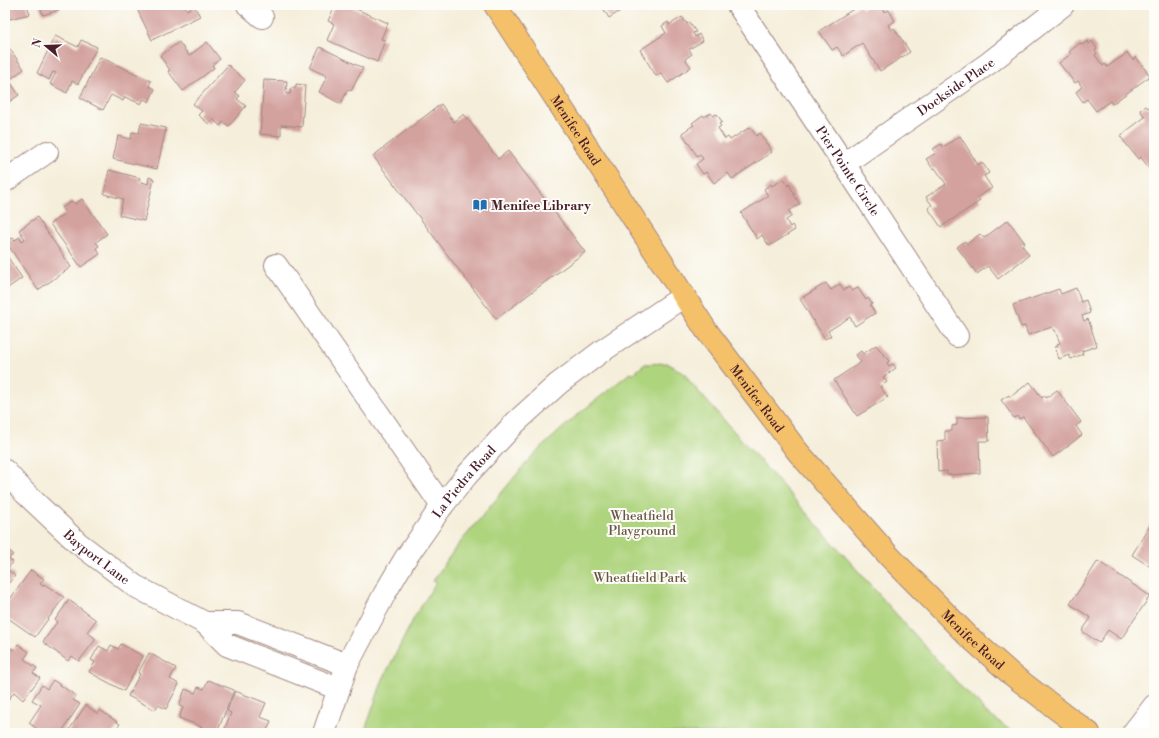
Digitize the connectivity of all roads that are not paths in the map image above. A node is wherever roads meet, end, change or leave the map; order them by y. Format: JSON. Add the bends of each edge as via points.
{"nodes":[{"id":1,"x":495,"y":5,"type":"edge"},
{"id":2,"x":738,"y":5,"type":"edge"},
{"id":3,"x":1063,"y":5,"type":"edge"},
{"id":4,"x":47,"y":152,"type":"dead end"},
{"id":5,"x":844,"y":164,"type":"junction"},
{"id":6,"x":5,"y":180,"type":"edge"},
{"id":7,"x":276,"y":265,"type":"dead end"},
{"id":8,"x":684,"y":296,"type":"junction"},
{"id":9,"x":957,"y":336,"type":"dead end"},
{"id":10,"x":5,"y":471,"type":"edge"},
{"id":11,"x":442,"y":506,"type":"junction"},
{"id":12,"x":205,"y":623,"type":"junction"},
{"id":13,"x":347,"y":665,"type":"junction"},
{"id":14,"x":339,"y":689,"type":"junction"},
{"id":15,"x":1154,"y":706,"type":"edge"},
{"id":16,"x":324,"y":733,"type":"edge"},
{"id":17,"x":1089,"y":733,"type":"edge"},
{"id":18,"x":1134,"y":733,"type":"edge"}],
"edges":[{"from":1,"to":8,"type":"main road","name":"Menifee Road"},
{"from":2,"to":5,"type":"street","name":"Pier Pointe Circle"},
{"from":3,"to":5,"type":"street","name":"Dockside Place","via":[[989,63]]},
{"from":4,"to":6,"type":"street"},
{"from":5,"to":9,"type":"street","name":"Pier Pointe Circle"},
{"from":7,"to":11,"type":"street"},
{"from":8,"to":11,"type":"street","name":"La Piedra Road","via":[[558,384],[516,422]]},
{"from":8,"to":17,"type":"main road","name":"Menifee Road","via":[[706,330],[798,452],[889,556],[967,635],[1011,674]]},
{"from":10,"to":12,"type":"street","name":"Bayport Lane","via":[[84,548],[135,586]]},
{"from":11,"to":13,"type":"street","name":"La Piedra Road","via":[[404,559]]},
{"from":12,"to":13,"type":"street","name":"Bayport Lane","via":[[238,623]]},
{"from":12,"to":14,"type":"street","name":"Bayport Lane","via":[[227,645]]},
{"from":13,"to":14,"type":"street","name":"La Piedra Road"},
{"from":14,"to":16,"type":"street","name":"La Piedra Road"},
{"from":15,"to":18,"type":"street"}]}
